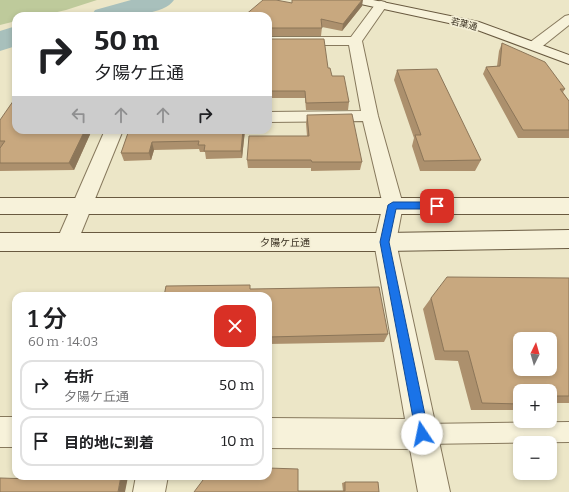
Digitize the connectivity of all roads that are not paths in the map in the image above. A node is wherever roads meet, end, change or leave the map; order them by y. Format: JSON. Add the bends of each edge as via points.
{"nodes":[{"id":1,"x":356,"y":0,"type":"edge"},
{"id":2,"x":381,"y":5,"type":"junction"},
{"id":3,"x":569,"y":19,"type":"edge"},
{"id":4,"x":272,"y":41,"type":"edge"},
{"id":5,"x":355,"y":41,"type":"junction"},
{"id":6,"x":534,"y":46,"type":"junction"},
{"id":7,"x":569,"y":60,"type":"edge"},
{"id":8,"x":370,"y":116,"type":"junction"},
{"id":9,"x":272,"y":117,"type":"edge"},
{"id":10,"x":112,"y":134,"type":"edge"},
{"id":11,"x":81,"y":205,"type":"junction"},
{"id":12,"x":393,"y":205,"type":"junction"},
{"id":13,"x":0,"y":206,"type":"edge"},
{"id":14,"x":569,"y":206,"type":"edge"},
{"id":15,"x":569,"y":239,"type":"edge"},
{"id":16,"x":0,"y":242,"type":"edge"},
{"id":17,"x":67,"y":242,"type":"junction"},
{"id":18,"x":384,"y":242,"type":"junction"},
{"id":19,"x":0,"y":432,"type":"edge"},
{"id":20,"x":12,"y":432,"type":"edge"},
{"id":21,"x":569,"y":432,"type":"edge"},
{"id":22,"x":272,"y":433,"type":"edge"},
{"id":23,"x":422,"y":434,"type":"junction"},
{"id":24,"x":151,"y":480,"type":"edge"},
{"id":25,"x":149,"y":492,"type":"edge"},
{"id":26,"x":434,"y":492,"type":"edge"}],
"edges":[{"from":1,"to":2,"type":"street","name":"若葉通"},
{"from":2,"to":5,"type":"street"},
{"from":2,"to":6,"type":"street","name":"若葉通","via":[[475,26]]},
{"from":3,"to":6,"type":"street"},
{"from":4,"to":5,"type":"street"},
{"from":5,"to":8,"type":"street"},
{"from":6,"to":7,"type":"street","name":"若葉通"},
{"from":8,"to":9,"type":"street"},
{"from":8,"to":12,"type":"street"},
{"from":10,"to":11,"type":"street"},
{"from":11,"to":12,"type":"street"},
{"from":11,"to":13,"type":"street"},
{"from":11,"to":17,"type":"street"},
{"from":12,"to":14,"type":"street"},
{"from":12,"to":18,"type":"street"},
{"from":15,"to":18,"type":"street","name":"夕陽ケ丘通"},
{"from":16,"to":17,"type":"street","name":"夕陽ケ丘通"},
{"from":17,"to":18,"type":"street","name":"夕陽ケ丘通"},
{"from":18,"to":23,"type":"street"},
{"from":19,"to":20,"type":"street"},
{"from":21,"to":23,"type":"lane"},
{"from":22,"to":23,"type":"street"},
{"from":23,"to":26,"type":"street"},
{"from":24,"to":25,"type":"street"}]}
